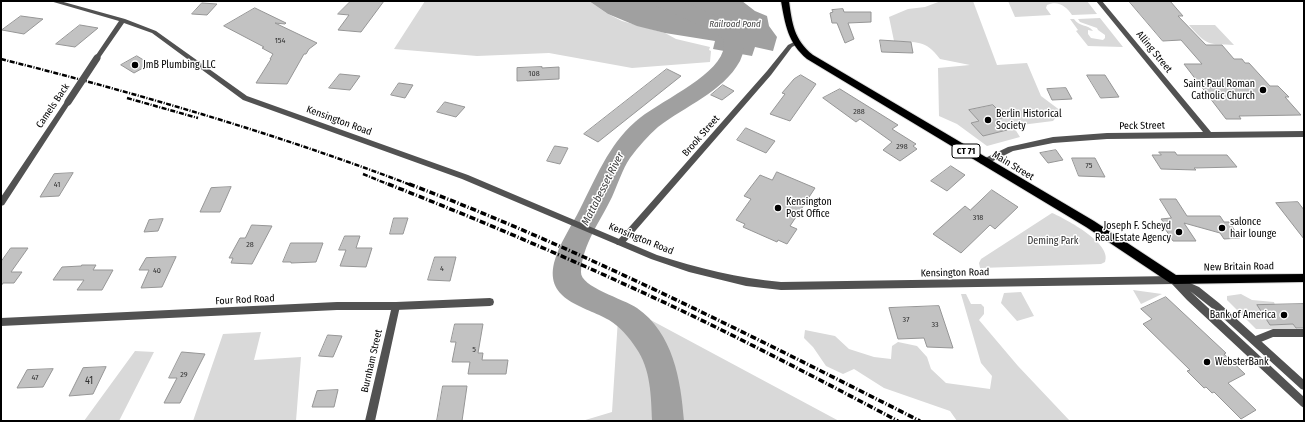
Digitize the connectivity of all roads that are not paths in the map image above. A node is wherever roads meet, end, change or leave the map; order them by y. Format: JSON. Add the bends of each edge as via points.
{"nodes":[{"id":1,"x":53,"y":1,"type":"edge"},
{"id":2,"x":785,"y":1,"type":"edge"},
{"id":3,"x":1099,"y":1,"type":"edge"},
{"id":4,"x":123,"y":20,"type":"junction"},
{"id":5,"x":796,"y":43,"type":"junction"},
{"id":6,"x":1304,"y":134,"type":"edge"},
{"id":7,"x":1209,"y":135,"type":"junction"},
{"id":8,"x":984,"y":162,"type":"junction"},
{"id":9,"x":1,"y":203,"type":"edge"},
{"id":10,"x":620,"y":242,"type":"junction"},
{"id":11,"x":1304,"y":278,"type":"edge"},
{"id":12,"x":1174,"y":280,"type":"junction"},
{"id":13,"x":490,"y":302,"type":"dead end"},
{"id":14,"x":396,"y":306,"type":"junction"},
{"id":15,"x":1,"y":322,"type":"edge"},
{"id":16,"x":1304,"y":333,"type":"edge"},
{"id":17,"x":1256,"y":340,"type":"junction"},
{"id":18,"x":1244,"y":346,"type":"junction"},
{"id":19,"x":1304,"y":386,"type":"edge"},
{"id":20,"x":1304,"y":403,"type":"edge"},
{"id":21,"x":370,"y":421,"type":"edge"}],
"edges":[{"from":1,"to":4,"type":"street","name":"Kensington Road"},
{"from":2,"to":5,"type":"main road","name":"Main Street","number":"CT 71","via":[[789,25]]},
{"from":3,"to":7,"type":"street","name":"Alling Street"},
{"from":4,"to":9,"type":"street","name":"Camels Back","bridge":true},
{"from":4,"to":10,"type":"street","name":"Kensington Road","via":[[165,38],[245,98],[465,178]]},
{"from":5,"to":8,"type":"main road","name":"Main Street","number":"CT 71","via":[[807,54],[839,75]]},
{"from":5,"to":10,"type":"street","name":"Brook Street","via":[[790,46]]},
{"from":6,"to":7,"type":"street","name":"Peck Street"},
{"from":7,"to":8,"type":"street","name":"Peck Street","via":[[1107,136],[1053,140],[1011,149]]},
{"from":8,"to":12,"type":"main road","name":"Main Street","number":"CT 71","via":[[1090,224]]},
{"from":10,"to":12,"type":"street","name":"Kensington Road","via":[[666,261],[706,273],[746,282],[781,286]]},
{"from":11,"to":12,"type":"main road","name":"New Britain Road"},
{"from":12,"to":17,"type":"street","name":"Main Street","via":[[1207,298]]},
{"from":12,"to":18,"type":"street","name":"Main Street"},
{"from":13,"to":14,"type":"street","name":"Four Rod Road"},
{"from":14,"to":15,"type":"street","name":"Four Rod Road","via":[[337,306]]},
{"from":14,"to":21,"type":"street","name":"Burnham Street"},
{"from":16,"to":17,"type":"lane","via":[[1273,333]]},
{"from":17,"to":18,"type":"street"},
{"from":17,"to":19,"type":"street","name":"Main Street"},
{"from":18,"to":20,"type":"street","name":"Main Street"}]}
